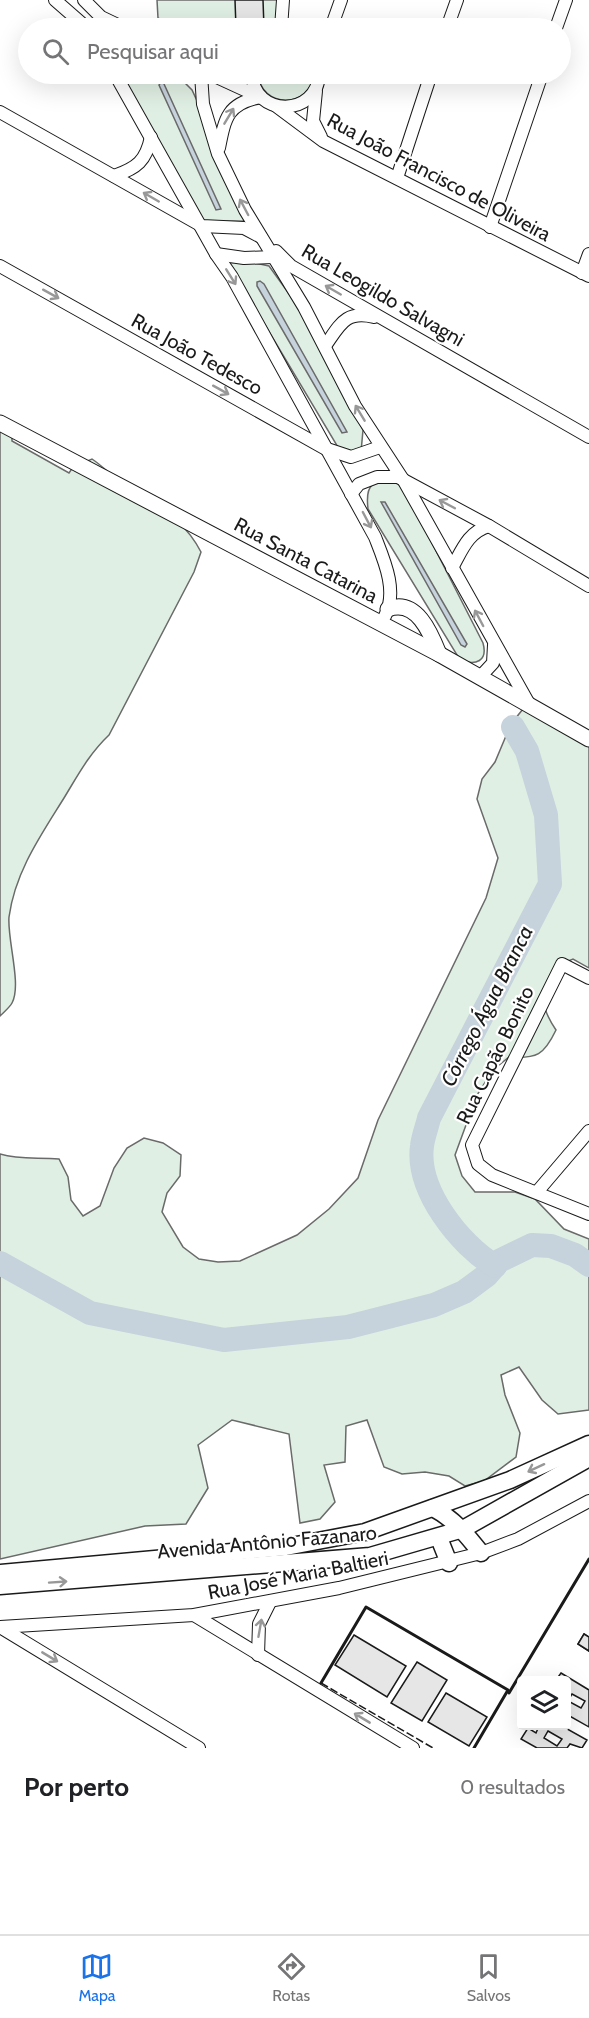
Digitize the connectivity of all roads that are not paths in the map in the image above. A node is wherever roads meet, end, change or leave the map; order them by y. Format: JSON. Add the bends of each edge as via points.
{"nodes":[{"id":1,"x":55,"y":0,"type":"edge"},
{"id":2,"x":84,"y":0,"type":"edge"},
{"id":3,"x":283,"y":0,"type":"edge"},
{"id":4,"x":341,"y":0,"type":"edge"},
{"id":5,"x":457,"y":0,"type":"edge"},
{"id":6,"x":566,"y":0,"type":"edge"},
{"id":7,"x":76,"y":18,"type":"edge"},
{"id":8,"x":102,"y":18,"type":"edge"},
{"id":9,"x":282,"y":18,"type":"edge"},
{"id":10,"x":335,"y":18,"type":"edge"},
{"id":11,"x":451,"y":18,"type":"edge"},
{"id":12,"x":560,"y":18,"type":"edge"},
{"id":13,"x":121,"y":84,"type":"edge"},
{"id":14,"x":202,"y":84,"type":"edge"},
{"id":15,"x":231,"y":84,"type":"edge"},
{"id":16,"x":254,"y":84,"type":"edge"},
{"id":17,"x":316,"y":84,"type":"edge"},
{"id":18,"x":317,"y":84,"type":"edge"},
{"id":19,"x":428,"y":84,"type":"edge"},
{"id":20,"x":539,"y":84,"type":"edge"},
{"id":21,"x":261,"y":97,"type":"junction"},
{"id":22,"x":276,"y":106,"type":"junction"},
{"id":23,"x":0,"y":112,"type":"edge"},
{"id":24,"x":151,"y":137,"type":"junction"},
{"id":25,"x":323,"y":141,"type":"junction"},
{"id":26,"x":218,"y":154,"type":"junction"},
{"id":27,"x":114,"y":176,"type":"junction"},
{"id":28,"x":397,"y":178,"type":"junction"},
{"id":29,"x":202,"y":226,"type":"junction"},
{"id":30,"x":490,"y":227,"type":"junction"},
{"id":31,"x":261,"y":236,"type":"junction"},
{"id":32,"x":216,"y":254,"type":"junction"},
{"id":33,"x":589,"y":255,"type":"edge"},
{"id":34,"x":273,"y":257,"type":"junction"},
{"id":35,"x":0,"y":266,"type":"edge"},
{"id":36,"x":586,"y":275,"type":"edge"},
{"id":37,"x":384,"y":319,"type":"junction"},
{"id":38,"x":325,"y":346,"type":"junction"},
{"id":39,"x":0,"y":423,"type":"edge"},
{"id":40,"x":589,"y":437,"type":"edge"},
{"id":41,"x":380,"y":447,"type":"junction"},
{"id":42,"x":324,"y":448,"type":"junction"},
{"id":43,"x":404,"y":481,"type":"junction"},
{"id":44,"x":351,"y":494,"type":"junction"},
{"id":45,"x":489,"y":526,"type":"junction"},
{"id":46,"x":452,"y":568,"type":"junction"},
{"id":47,"x":589,"y":586,"type":"edge"},
{"id":48,"x":388,"y":609,"type":"junction"},
{"id":49,"x":380,"y":624,"type":"junction"},
{"id":50,"x":494,"y":645,"type":"junction"},
{"id":51,"x":439,"y":654,"type":"junction"},
{"id":52,"x":480,"y":677,"type":"junction"},
{"id":53,"x":530,"y":705,"type":"junction"},
{"id":54,"x":589,"y":739,"type":"edge"},
{"id":55,"x":589,"y":978,"type":"edge"},
{"id":56,"x":589,"y":1131,"type":"edge"},
{"id":57,"x":537,"y":1192,"type":"junction"},
{"id":58,"x":589,"y":1214,"type":"edge"},
{"id":59,"x":589,"y":1443,"type":"edge"},
{"id":60,"x":589,"y":1458,"type":"edge"},
{"id":61,"x":589,"y":1501,"type":"edge"},
{"id":62,"x":433,"y":1508,"type":"junction"},
{"id":63,"x":463,"y":1529,"type":"junction"},
{"id":64,"x":365,"y":1532,"type":"junction"},
{"id":65,"x":440,"y":1538,"type":"junction"},
{"id":66,"x":481,"y":1553,"type":"junction"},
{"id":67,"x":370,"y":1556,"type":"junction"},
{"id":68,"x":449,"y":1563,"type":"junction"},
{"id":69,"x":0,"y":1573,"type":"edge"},
{"id":70,"x":0,"y":1586,"type":"edge"},
{"id":71,"x":270,"y":1602,"type":"junction"},
{"id":72,"x":194,"y":1615,"type":"junction"},
{"id":73,"x":0,"y":1627,"type":"edge"},
{"id":74,"x":258,"y":1655,"type":"junction"},
{"id":75,"x":199,"y":1748,"type":"edge"},
{"id":76,"x":412,"y":1748,"type":"edge"}],
"edges":[{"from":1,"to":7,"type":"street"},
{"from":2,"to":8,"type":"street"},
{"from":3,"to":9,"type":"street"},
{"from":4,"to":10,"type":"street"},
{"from":5,"to":11,"type":"street"},
{"from":6,"to":12,"type":"street"},
{"from":13,"to":24,"type":"street"},
{"from":14,"to":26,"type":"street","via":[[203,104]]},
{"from":15,"to":21,"type":"street"},
{"from":16,"to":21,"type":"street"},
{"from":17,"to":22,"type":"street","via":[[313,94],[296,106]]},
{"from":18,"to":25,"type":"street","via":[[313,121]]},
{"from":19,"to":28,"type":"street"},
{"from":20,"to":30,"type":"street"},
{"from":21,"to":22,"type":"street","name":"Rua João Francisco de Oliveira"},
{"from":26,"to":21,"type":"street","one_way":true,"via":[[229,113],[242,101]]},
{"from":22,"to":25,"type":"street","name":"Rua João Francisco de Oliveira"},
{"from":23,"to":27,"type":"street","name":"Rua Leogildo Salvagni"},
{"from":24,"to":27,"type":"street","via":[[148,152],[136,168]]},
{"from":24,"to":29,"type":"street"},
{"from":25,"to":28,"type":"street","name":"Rua João Francisco de Oliveira"},
{"from":31,"to":26,"type":"street","one_way":true},
{"from":29,"to":27,"type":"street","name":"Rua Leogildo Salvagni","one_way":true},
{"from":28,"to":30,"type":"street","name":"Rua João Francisco de Oliveira"},
{"from":29,"to":31,"type":"street","name":"Rua Leogildo Salvagni","via":[[244,228]]},
{"from":29,"to":32,"type":"street"},
{"from":30,"to":36,"type":"street","name":"Rua João Francisco de Oliveira"},
{"from":31,"to":34,"type":"street"},
{"from":37,"to":31,"type":"street","name":"Rua Leogildo Salvagni","one_way":true,"via":[[291,266]]},
{"from":32,"to":34,"type":"street"},
{"from":32,"to":42,"type":"street","one_way":true},
{"from":33,"to":36,"type":"street"},
{"from":34,"to":38,"type":"street"},
{"from":35,"to":42,"type":"street","name":"Rua João Tedesco","one_way":true},
{"from":37,"to":38,"type":"street","via":[[353,315],[343,321]]},
{"from":37,"to":40,"type":"street","name":"Rua Leogildo Salvagni"},
{"from":41,"to":38,"type":"street","one_way":true},
{"from":39,"to":49,"type":"street","name":"Rua Santa Catarina"},
{"from":41,"to":42,"type":"street","name":"Rua João Tedesco","via":[[351,457]]},
{"from":41,"to":43,"type":"street"},
{"from":42,"to":44,"type":"street"},
{"from":43,"to":44,"type":"street","via":[[398,477],[377,477],[359,484]]},
{"from":45,"to":43,"type":"street","one_way":true},
{"from":43,"to":46,"type":"street"},
{"from":44,"to":48,"type":"street","one_way":true,"via":[[389,573]]},
{"from":45,"to":46,"type":"street","via":[[470,538]]},
{"from":45,"to":47,"type":"street"},
{"from":50,"to":46,"type":"street","one_way":true},
{"from":48,"to":49,"type":"street"},
{"from":48,"to":51,"type":"street","via":[[405,608],[421,618]]},
{"from":49,"to":51,"type":"street","name":"Rua Santa Catarina"},
{"from":50,"to":52,"type":"street","via":[[493,663]]},
{"from":50,"to":53,"type":"street"},
{"from":51,"to":52,"type":"street","name":"Rua Santa Catarina"},
{"from":52,"to":53,"type":"street","name":"Rua Santa Catarina"},
{"from":53,"to":54,"type":"street","name":"Rua Santa Catarina"},
{"from":55,"to":57,"type":"street","name":"Rua Capão Bonito","via":[[562,964],[472,1145],[478,1164],[492,1175]]},
{"from":56,"to":57,"type":"street"},
{"from":57,"to":58,"type":"street"},
{"from":59,"to":62,"type":"main road","name":"Avenida Antônio Fazanaro","one_way":true,"via":[[510,1480]]},
{"from":60,"to":63,"type":"main road","name":"Avenida Antônio Fazanaro"},
{"from":61,"to":66,"type":"street","name":"Rua José Maria Baltieri","via":[[518,1539]]},
{"from":62,"to":63,"type":"main road"},
{"from":62,"to":64,"type":"main road","name":"Avenida Antônio Fazanaro"},
{"from":63,"to":65,"type":"main road","name":"Avenida Antônio Fazanaro"},
{"from":63,"to":66,"type":"main road"},
{"from":64,"to":67,"type":"main road"},
{"from":64,"to":69,"type":"main road","name":"Avenida Antônio Fazanaro","via":[[286,1547]]},
{"from":65,"to":67,"type":"main road","name":"Avenida Antônio Fazanaro"},
{"from":65,"to":68,"type":"main road"},
{"from":66,"to":68,"type":"street","name":"Rua José Maria Baltieri"},
{"from":70,"to":67,"type":"main road","name":"Avenida Antônio Fazanaro","one_way":true},
{"from":68,"to":71,"type":"street","name":"Rua José Maria Baltieri"},
{"from":71,"to":72,"type":"street","name":"Rua José Maria Baltieri"},
{"from":74,"to":71,"type":"street","one_way":true,"via":[[260,1624]]},
{"from":72,"to":73,"type":"street","name":"Rua José Maria Baltieri"},
{"from":72,"to":74,"type":"street"},
{"from":73,"to":75,"type":"street","one_way":true},
{"from":76,"to":74,"type":"street","one_way":true}]}
